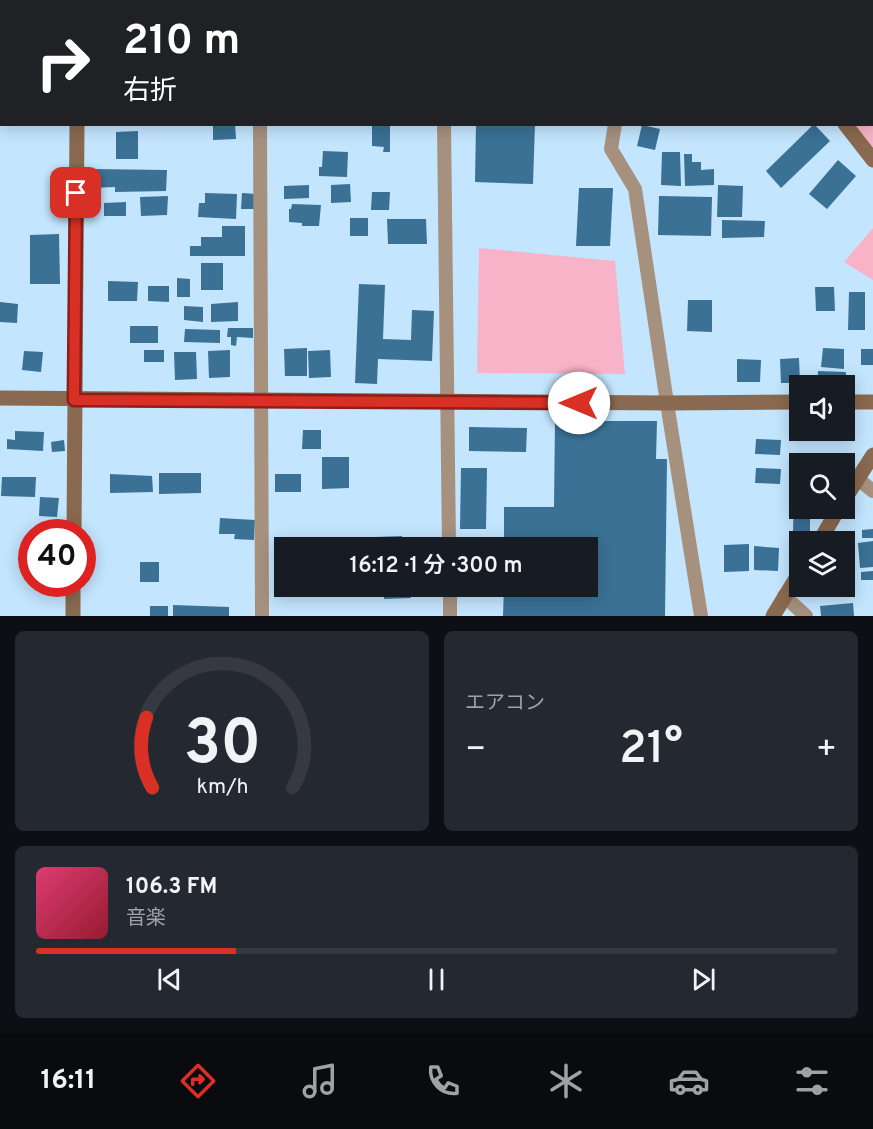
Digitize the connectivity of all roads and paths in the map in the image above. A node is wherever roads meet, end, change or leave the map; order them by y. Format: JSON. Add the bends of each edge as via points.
{"nodes":[{"id":1,"x":77,"y":126,"type":"edge"},
{"id":2,"x":260,"y":126,"type":"edge"},
{"id":3,"x":444,"y":126,"type":"edge"},
{"id":4,"x":615,"y":126,"type":"edge"},
{"id":5,"x":847,"y":126,"type":"edge"},
{"id":6,"x":873,"y":160,"type":"edge"},
{"id":7,"x":0,"y":398,"type":"edge"},
{"id":8,"x":74,"y":400,"type":"junction"},
{"id":9,"x":262,"y":400,"type":"junction"},
{"id":10,"x":448,"y":402,"type":"junction"},
{"id":11,"x":789,"y":402,"type":"edge"},
{"id":12,"x":855,"y":402,"type":"edge"},
{"id":13,"x":873,"y":402,"type":"edge"},
{"id":14,"x":667,"y":403,"type":"junction"},
{"id":15,"x":873,"y":455,"type":"edge"},
{"id":16,"x":858,"y":479,"type":"junction"},
{"id":17,"x":855,"y":484,"type":"edge"},
{"id":18,"x":873,"y":491,"type":"edge"},
{"id":19,"x":74,"y":519,"type":"edge"},
{"id":20,"x":449,"y":537,"type":"edge"},
{"id":21,"x":789,"y":588,"type":"edge"},
{"id":22,"x":784,"y":596,"type":"junction"},
{"id":23,"x":74,"y":597,"type":"edge"},
{"id":24,"x":450,"y":597,"type":"edge"},
{"id":25,"x":73,"y":616,"type":"edge"},
{"id":26,"x":262,"y":616,"type":"edge"},
{"id":27,"x":450,"y":616,"type":"edge"},
{"id":28,"x":701,"y":616,"type":"edge"},
{"id":29,"x":773,"y":616,"type":"edge"},
{"id":30,"x":806,"y":616,"type":"edge"}],
"edges":[{"from":1,"to":8,"type":"street"},
{"from":2,"to":9,"type":"street"},
{"from":3,"to":10,"type":"street"},
{"from":4,"to":14,"type":"street","via":[[611,149],[635,189]]},
{"from":5,"to":6,"type":"street"},
{"from":7,"to":8,"type":"street"},
{"from":8,"to":9,"type":"street"},
{"from":8,"to":19,"type":"street"},
{"from":9,"to":10,"type":"street"},
{"from":9,"to":26,"type":"street"},
{"from":10,"to":14,"type":"street"},
{"from":10,"to":20,"type":"street"},
{"from":11,"to":14,"type":"street"},
{"from":12,"to":13,"type":"street"},
{"from":14,"to":28,"type":"street"},
{"from":15,"to":16,"type":"street"},
{"from":16,"to":17,"type":"street"},
{"from":16,"to":18,"type":"street"},
{"from":21,"to":22,"type":"street"},
{"from":22,"to":29,"type":"street"},
{"from":22,"to":30,"type":"street"},
{"from":23,"to":25,"type":"street"},
{"from":24,"to":27,"type":"street"}]}
